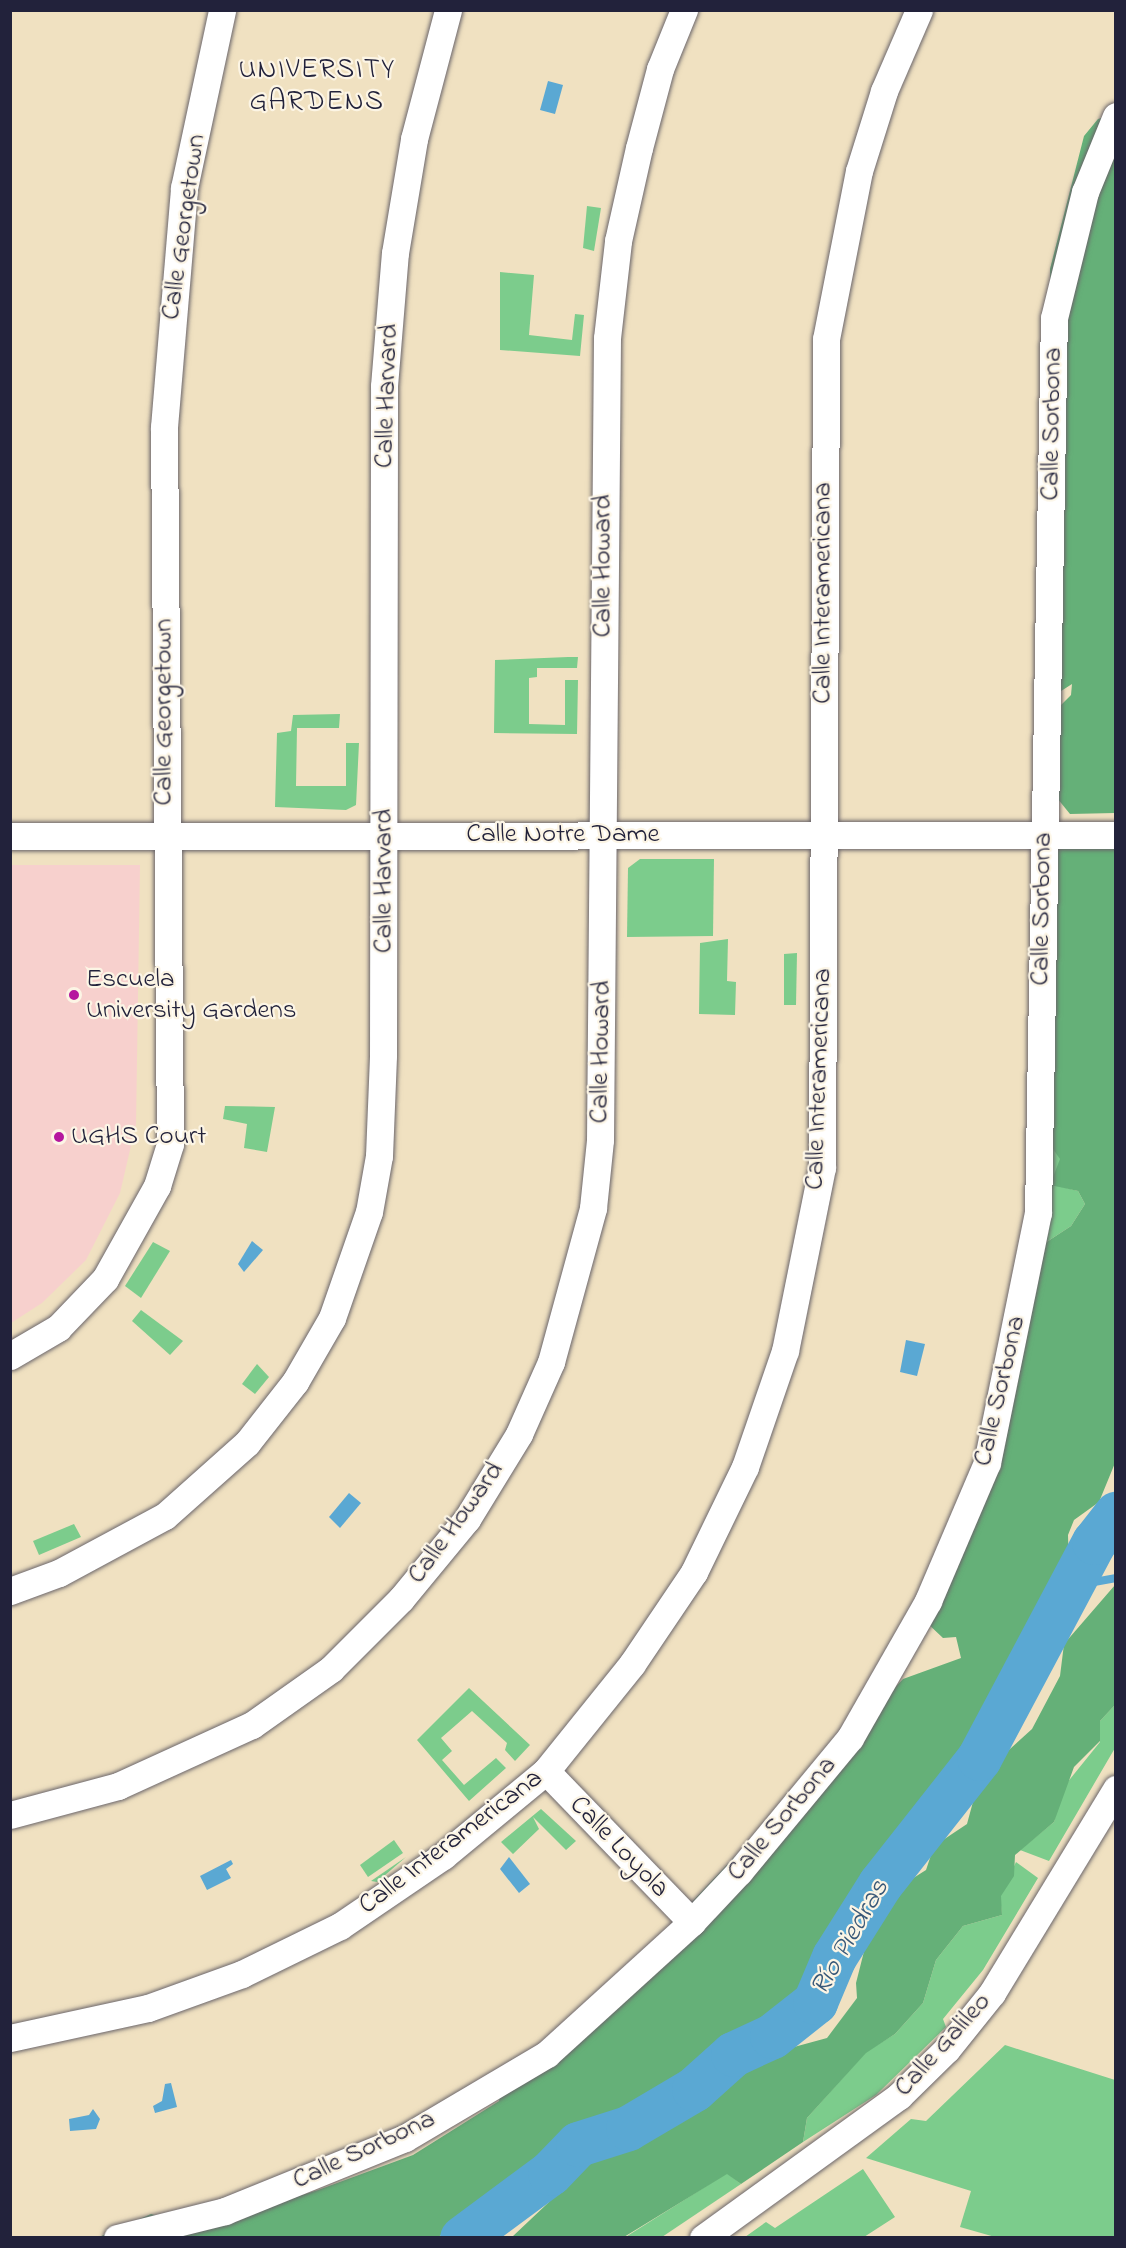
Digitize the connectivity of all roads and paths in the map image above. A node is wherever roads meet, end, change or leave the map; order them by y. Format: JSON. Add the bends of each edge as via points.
{"nodes":[{"id":1,"x":222,"y":10,"type":"edge"},
{"id":2,"x":448,"y":10,"type":"edge"},
{"id":3,"x":684,"y":10,"type":"edge"},
{"id":4,"x":919,"y":10,"type":"edge"},
{"id":5,"x":1116,"y":116,"type":"edge"},
{"id":6,"x":1042,"y":834,"type":"junction"},
{"id":7,"x":385,"y":835,"type":"junction"},
{"id":8,"x":824,"y":835,"type":"junction"},
{"id":9,"x":1116,"y":835,"type":"edge"},
{"id":10,"x":10,"y":836,"type":"edge"},
{"id":11,"x":604,"y":836,"type":"junction"},
{"id":12,"x":165,"y":837,"type":"junction"},
{"id":13,"x":10,"y":1356,"type":"edge"},
{"id":14,"x":10,"y":1591,"type":"edge"},
{"id":15,"x":546,"y":1771,"type":"junction"},
{"id":16,"x":1116,"y":1790,"type":"edge"},
{"id":17,"x":10,"y":1815,"type":"edge"},
{"id":18,"x":692,"y":1922,"type":"junction"},
{"id":19,"x":10,"y":2038,"type":"edge"},
{"id":20,"x":117,"y":2238,"type":"edge"},
{"id":21,"x":703,"y":2238,"type":"edge"}],
"edges":[{"from":1,"to":12,"type":"street","name":"Calle Georgetown","via":[[174,262],[164,427]]},
{"from":2,"to":7,"type":"street","name":"Calle Harvard","via":[[412,151],[395,253],[384,386]]},
{"from":3,"to":11,"type":"street","name":"Calle Howard","via":[[660,69],[639,148],[618,242],[607,338]]},
{"from":4,"to":8,"type":"street","name":"Calle Interamericana","via":[[884,91],[860,171],[826,339]]},
{"from":5,"to":6,"type":"street","name":"Calle Sorbona","via":[[1085,192],[1054,318]]},
{"from":6,"to":8,"type":"street","name":"Calle Notre Dame"},
{"from":6,"to":9,"type":"street","name":"Calle Notre Dame"},
{"from":6,"to":18,"type":"street","name":"Calle Sorbona","via":[[1038,1213],[987,1463],[928,1601],[850,1738]]},
{"from":7,"to":11,"type":"street","name":"Calle Notre Dame"},
{"from":7,"to":12,"type":"street","name":"Calle Notre Dame"},
{"from":7,"to":14,"type":"street","name":"Calle Harvard","via":[[379,1156],[369,1212],[332,1318],[276,1408],[209,1479],[165,1516],[113,1547]]},
{"from":8,"to":11,"type":"street","name":"Calle Notre Dame"},
{"from":8,"to":15,"type":"street","name":"Calle Interamericana","via":[[822,1168],[785,1351],[745,1467],[694,1572],[632,1664]]},
{"from":10,"to":12,"type":"street","name":"Calle Notre Dame"},
{"from":11,"to":17,"type":"street","name":"Calle Howard","via":[[602,1099],[593,1209],[551,1362],[519,1434],[467,1519],[401,1599],[331,1669],[252,1725],[221,1740],[118,1786]]},
{"from":12,"to":13,"type":"street","name":"Calle Georgetown","via":[[170,1144],[157,1186],[105,1278],[58,1328]]},
{"from":15,"to":18,"type":"street","name":"Calle Loyola"},
{"from":15,"to":19,"type":"street","name":"Calle Interamericana","via":[[418,1874],[320,1936],[242,1974],[147,2008]]},
{"from":16,"to":21,"type":"street","name":"Calle Galileo","via":[[992,1993],[939,2057],[899,2096]]},
{"from":18,"to":20,"type":"street","name":"Calle Sorbona","via":[[547,2054],[405,2138],[225,2211]]}]}
